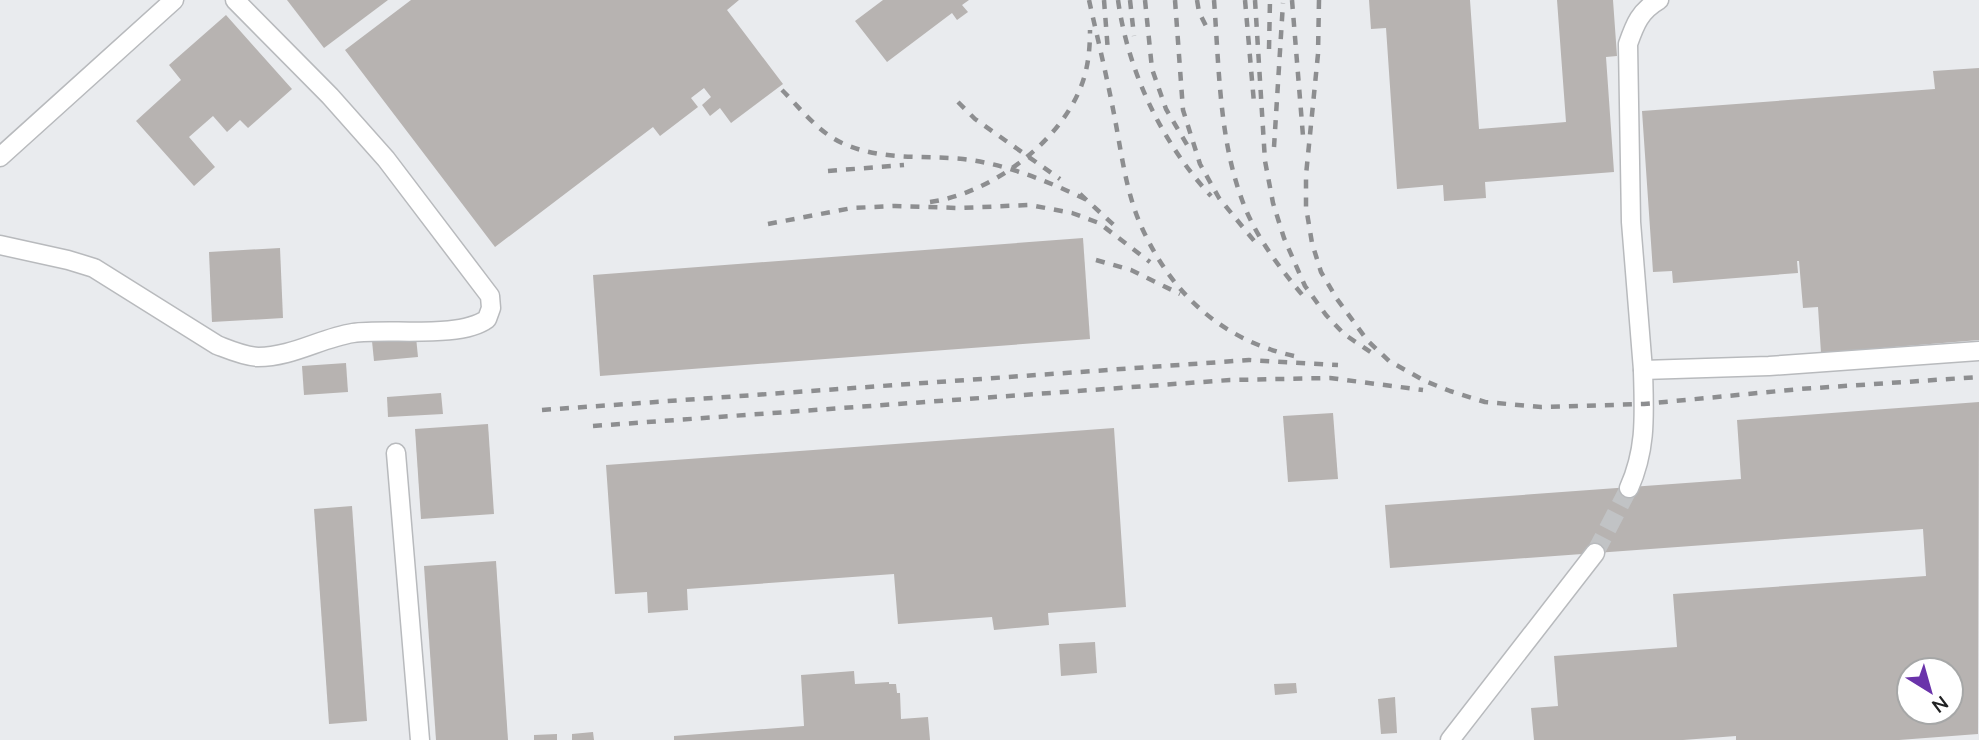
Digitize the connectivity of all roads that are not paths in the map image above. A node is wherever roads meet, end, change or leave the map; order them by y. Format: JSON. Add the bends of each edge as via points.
{"nodes":[{"id":1,"x":174,"y":0,"type":"edge"},
{"id":2,"x":235,"y":0,"type":"edge"},
{"id":3,"x":1659,"y":0,"type":"edge"},
{"id":4,"x":0,"y":157,"type":"edge"},
{"id":5,"x":0,"y":245,"type":"edge"},
{"id":6,"x":1979,"y":351,"type":"edge"},
{"id":7,"x":1643,"y":370,"type":"junction"},
{"id":8,"x":396,"y":453,"type":"dead end"},
{"id":9,"x":1629,"y":488,"type":"tunnel mouth"},
{"id":10,"x":1595,"y":553,"type":"tunnel mouth"},
{"id":11,"x":420,"y":740,"type":"edge"},
{"id":12,"x":1450,"y":740,"type":"edge"}],
"edges":[{"from":1,"to":4,"type":"street"},
{"from":2,"to":5,"type":"street","via":[[386,159],[490,296],[487,319],[469,328],[357,333],[256,357],[217,345],[94,268]]},
{"from":3,"to":7,"type":"street","via":[[1636,20],[1628,44],[1631,222]]},
{"from":6,"to":7,"type":"street"},
{"from":7,"to":9,"type":"street","via":[[1643,444]]},
{"from":8,"to":11,"type":"street"},
{"from":10,"to":12,"type":"street"}]}
